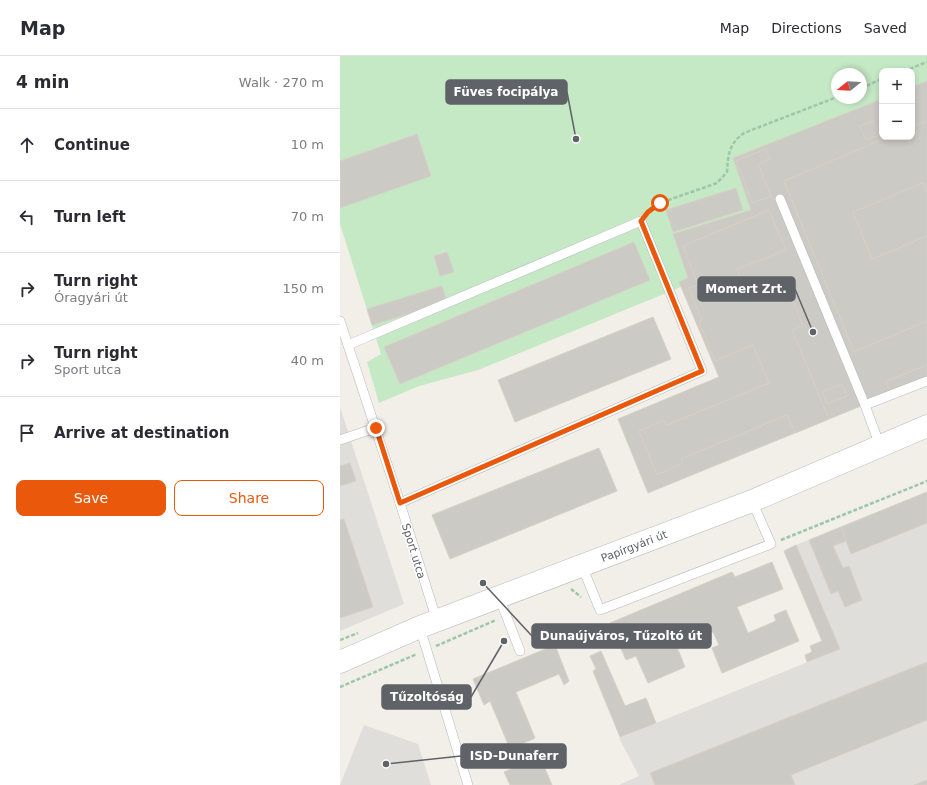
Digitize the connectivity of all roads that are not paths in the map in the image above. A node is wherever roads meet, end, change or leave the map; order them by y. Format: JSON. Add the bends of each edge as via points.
{"nodes":[{"id":1,"x":780,"y":199,"type":"dead end"},
{"id":2,"x":340,"y":321,"type":"edge"},
{"id":3,"x":348,"y":345,"type":"junction"},
{"id":4,"x":927,"y":381,"type":"edge"},
{"id":5,"x":865,"y":405,"type":"junction"},
{"id":6,"x":927,"y":426,"type":"edge"},
{"id":7,"x":376,"y":428,"type":"junction"},
{"id":8,"x":340,"y":440,"type":"edge"},
{"id":9,"x":880,"y":446,"type":"junction"},
{"id":10,"x":752,"y":501,"type":"junction"},
{"id":11,"x":400,"y":503,"type":"junction"},
{"id":12,"x":582,"y":566,"type":"junction"},
{"id":13,"x":499,"y":597,"type":"junction"},
{"id":14,"x":428,"y":624,"type":"junction"},
{"id":15,"x":520,"y":651,"type":"dead end"},
{"id":16,"x":340,"y":662,"type":"edge"},
{"id":17,"x":468,"y":785,"type":"edge"}],
"edges":[{"from":1,"to":5,"type":"lane"},
{"from":2,"to":3,"type":"lane","name":"Sport utca"},
{"from":3,"to":7,"type":"lane","name":"Sport utca"},
{"from":3,"to":11,"type":"lane","via":[[641,221],[702,371]]},
{"from":4,"to":5,"type":"lane"},
{"from":5,"to":9,"type":"lane"},
{"from":6,"to":9,"type":"street","name":"Papírgyári út"},
{"from":7,"to":8,"type":"lane"},
{"from":7,"to":11,"type":"lane","name":"Sport utca"},
{"from":9,"to":10,"type":"street","name":"Papírgyári út"},
{"from":10,"to":12,"type":"street","name":"Papírgyári út"},
{"from":10,"to":12,"type":"lane","via":[[771,544],[600,610]]},
{"from":11,"to":14,"type":"lane","name":"Sport utca"},
{"from":12,"to":13,"type":"street","name":"Papírgyári út"},
{"from":13,"to":14,"type":"street","name":"Papírgyári út"},
{"from":13,"to":15,"type":"lane"},
{"from":14,"to":16,"type":"street","name":"Papírgyári út"},
{"from":14,"to":17,"type":"lane","name":"Sport utca","via":[[426,650]]}]}
